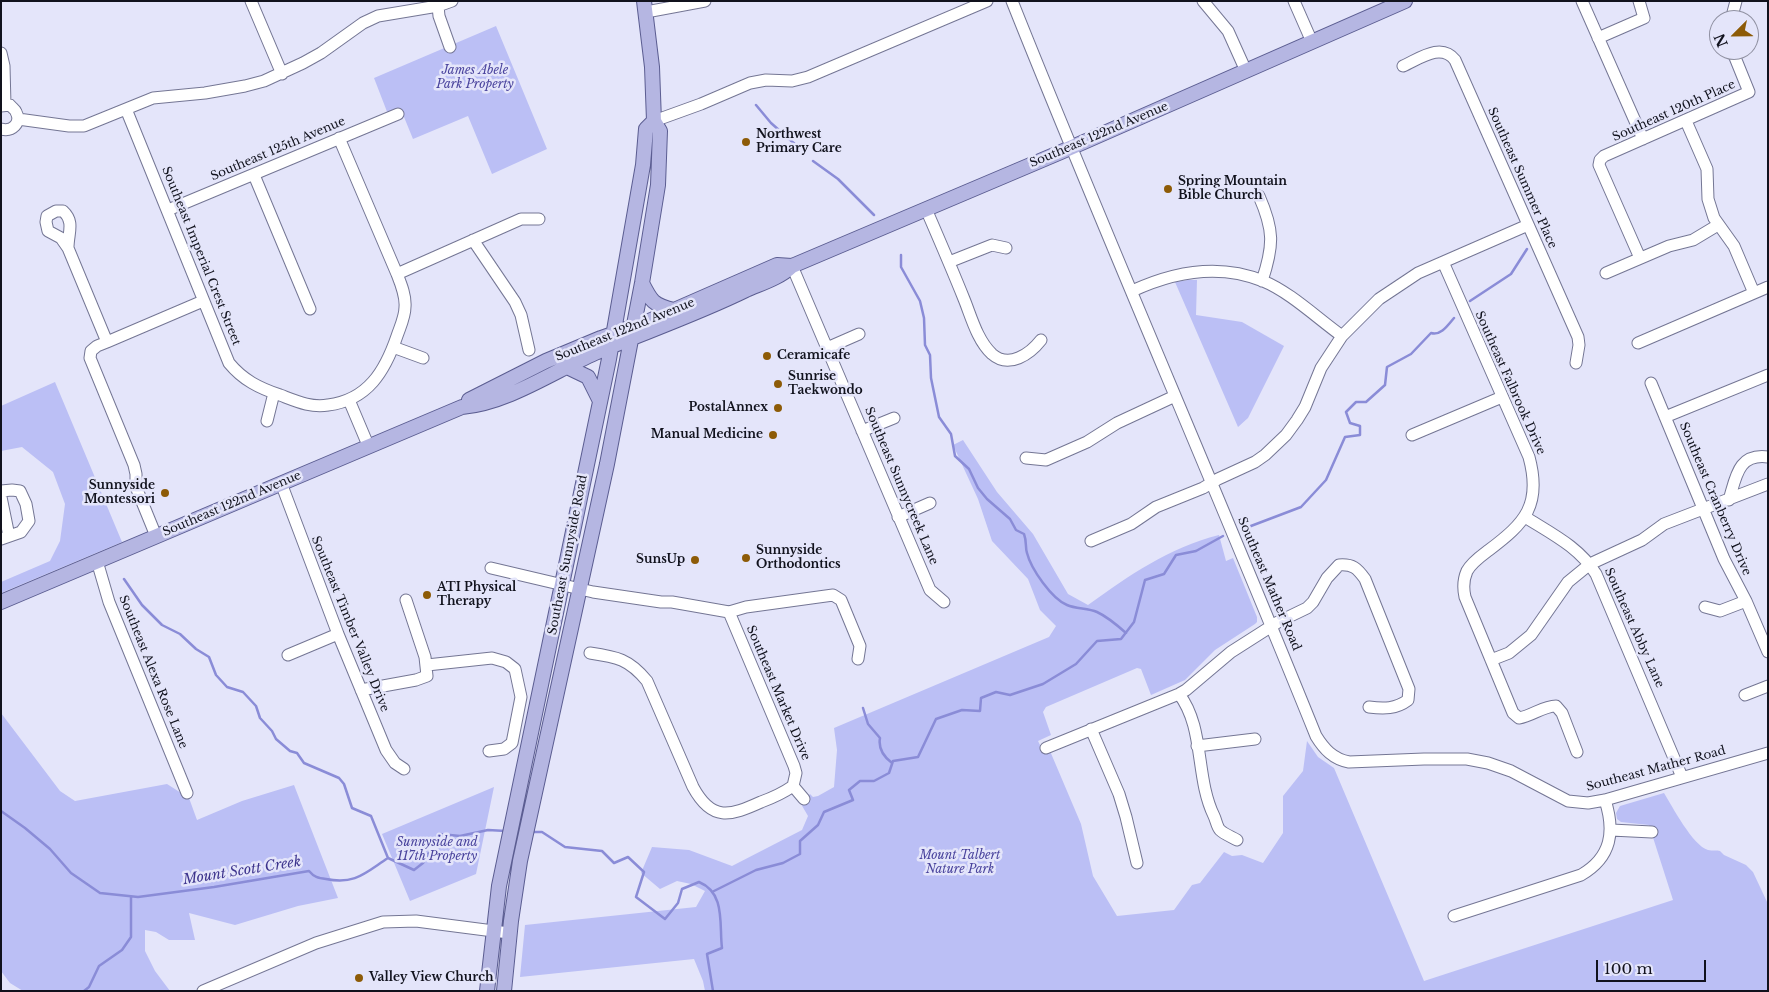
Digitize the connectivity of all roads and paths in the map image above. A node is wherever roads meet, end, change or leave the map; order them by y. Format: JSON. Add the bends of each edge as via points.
{"nodes":[{"id":1,"x":251,"y":1,"type":"edge"},
{"id":2,"x":452,"y":1,"type":"edge"},
{"id":3,"x":705,"y":1,"type":"edge"},
{"id":4,"x":987,"y":1,"type":"edge"},
{"id":5,"x":1012,"y":1,"type":"edge"},
{"id":6,"x":1204,"y":1,"type":"edge"},
{"id":7,"x":1294,"y":1,"type":"edge"},
{"id":8,"x":1405,"y":1,"type":"edge"},
{"id":9,"x":1582,"y":1,"type":"edge"},
{"id":10,"x":1639,"y":1,"type":"edge"},
{"id":11,"x":438,"y":6,"type":"junction"},
{"id":12,"x":645,"y":7,"type":"edge"},
{"id":13,"x":1598,"y":38,"type":"junction"},
{"id":14,"x":1312,"y":42,"type":"junction"},
{"id":15,"x":450,"y":47,"type":"dead end"},
{"id":16,"x":1,"y":53,"type":"edge"},
{"id":17,"x":1736,"y":60,"type":"edge"},
{"id":18,"x":1403,"y":66,"type":"dead end"},
{"id":19,"x":1246,"y":71,"type":"junction"},
{"id":20,"x":282,"y":74,"type":"junction"},
{"id":21,"x":3,"y":105,"type":"edge"},
{"id":22,"x":126,"y":109,"type":"junction"},
{"id":23,"x":398,"y":114,"type":"dead end"},
{"id":24,"x":18,"y":119,"type":"junction"},
{"id":25,"x":654,"y":121,"type":"junction"},
{"id":26,"x":1686,"y":121,"type":"junction"},
{"id":27,"x":1,"y":129,"type":"edge"},
{"id":28,"x":339,"y":138,"type":"junction"},
{"id":29,"x":1643,"y":139,"type":"junction"},
{"id":30,"x":1071,"y":148,"type":"junction"},
{"id":31,"x":643,"y":165,"type":"junction"},
{"id":32,"x":254,"y":174,"type":"junction"},
{"id":33,"x":658,"y":185,"type":"junction"},
{"id":34,"x":1259,"y":196,"type":"dead end"},
{"id":35,"x":926,"y":209,"type":"junction"},
{"id":36,"x":168,"y":210,"type":"junction"},
{"id":37,"x":539,"y":219,"type":"dead end"},
{"id":38,"x":1528,"y":224,"type":"junction"},
{"id":39,"x":1718,"y":225,"type":"junction"},
{"id":40,"x":473,"y":240,"type":"junction"},
{"id":41,"x":68,"y":248,"type":"dead end"},
{"id":42,"x":1006,"y":248,"type":"dead end"},
{"id":43,"x":1640,"y":258,"type":"junction"},
{"id":44,"x":949,"y":262,"type":"junction"},
{"id":45,"x":1443,"y":262,"type":"junction"},
{"id":46,"x":792,"y":266,"type":"junction"},
{"id":47,"x":1606,"y":273,"type":"dead end"},
{"id":48,"x":397,"y":274,"type":"junction"},
{"id":49,"x":748,"y":279,"type":"junction"},
{"id":50,"x":1262,"y":280,"type":"junction"},
{"id":51,"x":642,"y":283,"type":"junction"},
{"id":52,"x":1768,"y":287,"type":"edge"},
{"id":53,"x":1132,"y":291,"type":"junction"},
{"id":54,"x":1754,"y":293,"type":"junction"},
{"id":55,"x":203,"y":301,"type":"junction"},
{"id":56,"x":722,"y":302,"type":"junction"},
{"id":57,"x":310,"y":309,"type":"dead end"},
{"id":58,"x":674,"y":310,"type":"junction"},
{"id":59,"x":633,"y":333,"type":"junction"},
{"id":60,"x":859,"y":334,"type":"dead end"},
{"id":61,"x":1342,"y":336,"type":"junction"},
{"id":62,"x":612,"y":340,"type":"junction"},
{"id":63,"x":1041,"y":340,"type":"dead end"},
{"id":64,"x":107,"y":342,"type":"junction"},
{"id":65,"x":1638,"y":344,"type":"dead end"},
{"id":66,"x":393,"y":347,"type":"junction"},
{"id":67,"x":827,"y":348,"type":"junction"},
{"id":68,"x":530,"y":350,"type":"dead end"},
{"id":69,"x":423,"y":358,"type":"dead end"},
{"id":70,"x":1576,"y":363,"type":"dead end"},
{"id":71,"x":565,"y":366,"type":"junction"},
{"id":72,"x":1768,"y":375,"type":"edge"},
{"id":73,"x":1651,"y":383,"type":"dead end"},
{"id":74,"x":274,"y":393,"type":"junction"},
{"id":75,"x":1175,"y":396,"type":"junction"},
{"id":76,"x":1502,"y":397,"type":"junction"},
{"id":77,"x":599,"y":399,"type":"junction"},
{"id":78,"x":349,"y":400,"type":"junction"},
{"id":79,"x":462,"y":406,"type":"junction"},
{"id":80,"x":1665,"y":417,"type":"junction"},
{"id":81,"x":894,"y":418,"type":"dead end"},
{"id":82,"x":267,"y":421,"type":"dead end"},
{"id":83,"x":862,"y":431,"type":"junction"},
{"id":84,"x":1412,"y":435,"type":"dead end"},
{"id":85,"x":368,"y":445,"type":"junction"},
{"id":86,"x":1768,"y":457,"type":"edge"},
{"id":87,"x":1026,"y":458,"type":"dead end"},
{"id":88,"x":281,"y":483,"type":"junction"},
{"id":89,"x":1212,"y":483,"type":"junction"},
{"id":90,"x":1768,"y":484,"type":"edge"},
{"id":91,"x":1,"y":491,"type":"edge"},
{"id":92,"x":1,"y":497,"type":"edge"},
{"id":93,"x":1729,"y":500,"type":"junction"},
{"id":94,"x":930,"y":503,"type":"dead end"},
{"id":95,"x":1703,"y":509,"type":"junction"},
{"id":96,"x":898,"y":517,"type":"junction"},
{"id":97,"x":1525,"y":517,"type":"junction"},
{"id":98,"x":156,"y":536,"type":"junction"},
{"id":99,"x":5,"y":537,"type":"edge"},
{"id":100,"x":1092,"y":541,"type":"dead end"},
{"id":101,"x":97,"y":561,"type":"junction"},
{"id":102,"x":1590,"y":564,"type":"junction"},
{"id":103,"x":491,"y":568,"type":"dead end"},
{"id":104,"x":563,"y":584,"type":"junction"},
{"id":105,"x":580,"y":589,"type":"junction"},
{"id":106,"x":406,"y":600,"type":"dead end"},
{"id":107,"x":1746,"y":601,"type":"junction"},
{"id":108,"x":1,"y":602,"type":"edge"},
{"id":109,"x":944,"y":602,"type":"dead end"},
{"id":110,"x":1705,"y":607,"type":"dead end"},
{"id":111,"x":728,"y":612,"type":"junction"},
{"id":112,"x":1272,"y":626,"type":"junction"},
{"id":113,"x":338,"y":634,"type":"junction"},
{"id":114,"x":1768,"y":652,"type":"edge"},
{"id":115,"x":590,"y":653,"type":"dead end"},
{"id":116,"x":288,"y":654,"type":"dead end"},
{"id":117,"x":858,"y":659,"type":"dead end"},
{"id":118,"x":1491,"y":660,"type":"junction"},
{"id":119,"x":427,"y":665,"type":"junction"},
{"id":120,"x":1768,"y":686,"type":"edge"},
{"id":121,"x":361,"y":690,"type":"junction"},
{"id":122,"x":1179,"y":694,"type":"junction"},
{"id":123,"x":1746,"y":695,"type":"dead end"},
{"id":124,"x":1369,"y":707,"type":"dead end"},
{"id":125,"x":1091,"y":730,"type":"junction"},
{"id":126,"x":1256,"y":739,"type":"dead end"},
{"id":127,"x":1197,"y":746,"type":"junction"},
{"id":128,"x":1046,"y":748,"type":"dead end"},
{"id":129,"x":489,"y":751,"type":"dead end"},
{"id":130,"x":1577,"y":752,"type":"dead end"},
{"id":131,"x":1768,"y":753,"type":"edge"},
{"id":132,"x":404,"y":769,"type":"dead end"},
{"id":133,"x":1682,"y":777,"type":"junction"},
{"id":134,"x":792,"y":786,"type":"junction"},
{"id":135,"x":187,"y":793,"type":"dead end"},
{"id":136,"x":804,"y":799,"type":"dead end"},
{"id":137,"x":1605,"y":800,"type":"junction"},
{"id":138,"x":1611,"y":830,"type":"junction"},
{"id":139,"x":1652,"y":832,"type":"dead end"},
{"id":140,"x":1237,"y":840,"type":"dead end"},
{"id":141,"x":1137,"y":864,"type":"dead end"},
{"id":142,"x":1454,"y":916,"type":"dead end"},
{"id":143,"x":493,"y":931,"type":"junction"},
{"id":144,"x":510,"y":933,"type":"junction"},
{"id":145,"x":203,"y":991,"type":"edge"},
{"id":146,"x":487,"y":991,"type":"edge"},
{"id":147,"x":504,"y":991,"type":"edge"}],
"edges":[{"from":1,"to":20,"type":"street"},
{"from":2,"to":11,"type":"street"},
{"from":3,"to":12,"type":"street"},
{"from":4,"to":25,"type":"street","via":[[808,77],[750,83]]},
{"from":5,"to":30,"type":"street","name":"Southeast Mather Road"},
{"from":6,"to":19,"type":"street","via":[[1228,31]]},
{"from":7,"to":14,"type":"street"},
{"from":8,"to":14,"type":"main road","name":"Southeast 122nd Avenue"},
{"from":9,"to":13,"type":"street"},
{"from":10,"to":13,"type":"street","via":[[1644,18]]},
{"from":11,"to":15,"type":"street"},
{"from":11,"to":20,"type":"street","via":[[386,14],[363,22],[321,53]]},
{"from":12,"to":25,"type":"main road","name":"Southeast Sunnyside Road"},
{"from":13,"to":29,"type":"street"},
{"from":14,"to":19,"type":"main road","name":"Southeast 122nd Avenue"},
{"from":16,"to":21,"type":"street"},
{"from":17,"to":26,"type":"street","name":"Southeast 120th Place","via":[[1749,92]]},
{"from":18,"to":38,"type":"street","name":"Southeast Summer Place","via":[[1437,51],[1452,57]]},
{"from":19,"to":30,"type":"main road","name":"Southeast 122nd Avenue"},
{"from":20,"to":22,"type":"street","via":[[230,90],[153,98]]},
{"from":21,"to":24,"type":"street","via":[[10,106]]},
{"from":22,"to":24,"type":"street","via":[[84,126]]},
{"from":22,"to":36,"type":"street","name":"Southeast Imperial Crest Street"},
{"from":23,"to":28,"type":"street","name":"Southeast 125th Avenue"},
{"from":24,"to":27,"type":"street","via":[[11,129]]},
{"from":25,"to":31,"type":"main road","name":"Southeast Sunnyside Road","via":[[646,129]]},
{"from":25,"to":33,"type":"main road","name":"Southeast Sunnyside Road","via":[[660,131]]},
{"from":26,"to":29,"type":"street","name":"Southeast 120th Place"},
{"from":26,"to":39,"type":"street","via":[[1707,169],[1708,199]]},
{"from":28,"to":32,"type":"street","name":"Southeast 125th Avenue"},
{"from":28,"to":48,"type":"street"},
{"from":29,"to":43,"type":"street","name":"Southeast 120th Place","via":[[1604,156],[1599,165]]},
{"from":30,"to":35,"type":"main road","name":"Southeast 122nd Avenue"},
{"from":30,"to":53,"type":"street","name":"Southeast Mather Road"},
{"from":31,"to":33,"type":"main road"},
{"from":31,"to":62,"type":"main road","name":"Southeast Sunnyside Road"},
{"from":32,"to":36,"type":"street","name":"Southeast 125th Avenue"},
{"from":32,"to":57,"type":"street"},
{"from":33,"to":51,"type":"main road","name":"Southeast Sunnyside Road"},
{"from":34,"to":50,"type":"street","via":[[1271,230]]},
{"from":35,"to":44,"type":"street"},
{"from":35,"to":46,"type":"main road","name":"Southeast 122nd Avenue"},
{"from":36,"to":55,"type":"street","name":"Southeast Imperial Crest Street"},
{"from":37,"to":40,"type":"street","via":[[521,219]]},
{"from":38,"to":45,"type":"street"},
{"from":38,"to":70,"type":"street","name":"Southeast Summer Place","via":[[1578,337]]},
{"from":39,"to":43,"type":"street","via":[[1693,240]]},
{"from":39,"to":54,"type":"street","via":[[1734,246]]},
{"from":40,"to":48,"type":"street"},
{"from":40,"to":68,"type":"street","via":[[515,302]]},
{"from":41,"to":64,"type":"street"},
{"from":42,"to":44,"type":"street","via":[[992,246]]},
{"from":43,"to":47,"type":"street"},
{"from":44,"to":63,"type":"street","via":[[979,334],[993,355],[1002,360],[1012,360],[1032,351]]},
{"from":45,"to":61,"type":"street","via":[[1391,290]]},
{"from":45,"to":76,"type":"street","name":"Southeast Falbrook Drive"},
{"from":46,"to":49,"type":"main road","name":"Southeast 122nd Avenue","via":[[777,266]]},
{"from":46,"to":56,"type":"main road","name":"Southeast 122nd Avenue","via":[[782,274]]},
{"from":46,"to":67,"type":"street","name":"Southeast Sunnycreek Lane"},
{"from":48,"to":66,"type":"street","via":[[406,306]]},
{"from":49,"to":56,"type":"main road","via":[[745,286],[726,295]]},
{"from":49,"to":58,"type":"main road","name":"Southeast 122nd Avenue"},
{"from":50,"to":53,"type":"street","via":[[1232,273],[1199,271],[1166,277]]},
{"from":50,"to":61,"type":"street","via":[[1281,290]]},
{"from":51,"to":58,"type":"main road","via":[[653,303]]},
{"from":51,"to":59,"type":"main road","name":"Southeast Sunnyside Road"},
{"from":52,"to":54,"type":"street"},
{"from":53,"to":75,"type":"street","name":"Southeast Mather Road"},
{"from":54,"to":65,"type":"street"},
{"from":55,"to":64,"type":"street"},
{"from":55,"to":74,"type":"street","name":"Southeast Imperial Crest Street","via":[[229,363],[247,381]]},
{"from":56,"to":59,"type":"main road","name":"Southeast 122nd Avenue"},
{"from":58,"to":59,"type":"main road","name":"Southeast 122nd Avenue"},
{"from":59,"to":62,"type":"main road","name":"Southeast 122nd Avenue"},
{"from":59,"to":105,"type":"main road","name":"Southeast Sunnyside Road"},
{"from":60,"to":67,"type":"street"},
{"from":61,"to":89,"type":"street","via":[[1321,368],[1301,414],[1286,435],[1255,462]]},
{"from":62,"to":71,"type":"main road","name":"Southeast 122nd Avenue"},
{"from":62,"to":77,"type":"main road","name":"Southeast Sunnyside Road"},
{"from":62,"to":79,"type":"main road","name":"Southeast 122nd Avenue","via":[[546,361]]},
{"from":64,"to":98,"type":"street","via":[[91,351],[90,358],[134,465],[136,487]]},
{"from":66,"to":69,"type":"street"},
{"from":66,"to":78,"type":"street","via":[[375,381]]},
{"from":67,"to":83,"type":"street","name":"Southeast Sunnycreek Lane"},
{"from":71,"to":77,"type":"main road","via":[[588,377]]},
{"from":71,"to":79,"type":"main road","name":"Southeast 122nd Avenue","via":[[502,397]]},
{"from":72,"to":80,"type":"street"},
{"from":73,"to":80,"type":"street","name":"Southeast Cranberry Drive"},
{"from":74,"to":78,"type":"street","name":"Southeast Imperial Crest Street","via":[[307,405],[329,405]]},
{"from":74,"to":82,"type":"street"},
{"from":75,"to":87,"type":"street","via":[[1046,460]]},
{"from":75,"to":89,"type":"street","name":"Southeast Mather Road"},
{"from":76,"to":84,"type":"street"},
{"from":76,"to":97,"type":"street","name":"Southeast Falbrook Drive","via":[[1532,468],[1534,490]]},
{"from":77,"to":104,"type":"main road","name":"Southeast Sunnyside Road"},
{"from":78,"to":85,"type":"street"},
{"from":79,"to":85,"type":"main road","name":"Southeast 122nd Avenue"},
{"from":80,"to":95,"type":"street","name":"Southeast Cranberry Drive"},
{"from":81,"to":83,"type":"street"},
{"from":83,"to":96,"type":"street","name":"Southeast Sunnycreek Lane"},
{"from":85,"to":88,"type":"main road","name":"Southeast 122nd Avenue"},
{"from":86,"to":93,"type":"street","via":[[1758,456],[1743,463]]},
{"from":88,"to":98,"type":"main road","name":"Southeast 122nd Avenue"},
{"from":88,"to":113,"type":"street","name":"Southeast Timber Valley Drive"},
{"from":89,"to":100,"type":"street","via":[[1156,507],[1131,524]]},
{"from":89,"to":112,"type":"street","name":"Southeast Mather Road"},
{"from":90,"to":93,"type":"street"},
{"from":91,"to":99,"type":"street","via":[[20,491],[29,517],[26,528]]},
{"from":92,"to":99,"type":"street"},
{"from":93,"to":95,"type":"street"},
{"from":94,"to":96,"type":"street"},
{"from":95,"to":102,"type":"street","via":[[1664,524],[1642,540]]},
{"from":95,"to":107,"type":"street","name":"Southeast Cranberry Drive","via":[[1724,560]]},
{"from":96,"to":109,"type":"street","name":"Southeast Sunnycreek Lane","via":[[930,590]]},
{"from":97,"to":102,"type":"street","name":"Southeast Abby Lane","via":[[1567,543]]},
{"from":97,"to":118,"type":"street","name":"Southeast Falbrook Drive","via":[[1512,532],[1473,563],[1464,579],[1465,598]]},
{"from":98,"to":101,"type":"main road","name":"Southeast 122nd Avenue"},
{"from":101,"to":108,"type":"main road","name":"Southeast 122nd Avenue"},
{"from":101,"to":135,"type":"street","name":"Southeast Alexa Rose Lane","via":[[108,599]]},
{"from":102,"to":118,"type":"street","via":[[1568,582],[1531,635],[1509,652]]},
{"from":102,"to":133,"type":"street","name":"Southeast Abby Lane","via":[[1604,588]]},
{"from":103,"to":104,"type":"street"},
{"from":104,"to":105,"type":"street"},
{"from":104,"to":143,"type":"main road","name":"Southeast Sunnyside Road","via":[[513,814]]},
{"from":105,"to":111,"type":"street"},
{"from":105,"to":144,"type":"main road","name":"Southeast Sunnyside Road","via":[[520,861]]},
{"from":106,"to":119,"type":"street"},
{"from":107,"to":110,"type":"street","via":[[1720,611]]},
{"from":107,"to":114,"type":"street","name":"Southeast Cranberry Drive"},
{"from":111,"to":117,"type":"street","via":[[833,594],[841,600],[860,646]]},
{"from":111,"to":134,"type":"street","name":"Southeast Market Drive","via":[[794,766],[796,773]]},
{"from":112,"to":122,"type":"street","via":[[1222,658]]},
{"from":112,"to":124,"type":"street","via":[[1307,608],[1339,565],[1348,564],[1358,569],[1409,689],[1408,700],[1402,705]]},
{"from":112,"to":137,"type":"street","name":"Southeast Mather Road","via":[[1316,736],[1326,751],[1336,758],[1355,762],[1467,759],[1511,771],[1568,801],[1588,803]]},
{"from":113,"to":116,"type":"street"},
{"from":113,"to":121,"type":"street","name":"Southeast Timber Valley Drive"},
{"from":115,"to":134,"type":"street","via":[[622,659],[647,680],[693,788],[707,807],[722,814],[740,812]]},
{"from":118,"to":130,"type":"street","name":"Southeast Falbrook Drive","via":[[1514,713],[1519,718],[1526,717],[1556,706],[1562,713]]},
{"from":119,"to":121,"type":"street","via":[[427,676],[422,678]]},
{"from":119,"to":129,"type":"street","via":[[492,658],[515,669],[521,697],[512,743],[504,749]]},
{"from":120,"to":123,"type":"street"},
{"from":121,"to":132,"type":"street","name":"Southeast Timber Valley Drive","via":[[389,757]]},
{"from":122,"to":125,"type":"street"},
{"from":122,"to":127,"type":"street","via":[[1193,719]]},
{"from":125,"to":128,"type":"street"},
{"from":125,"to":141,"type":"street","via":[[1119,794]]},
{"from":126,"to":127,"type":"street"},
{"from":127,"to":140,"type":"street","via":[[1203,788],[1210,809],[1220,830]]},
{"from":131,"to":133,"type":"street","name":"Southeast Mather Road"},
{"from":133,"to":137,"type":"street","name":"Southeast Mather Road"},
{"from":134,"to":136,"type":"street"},
{"from":137,"to":138,"type":"street"},
{"from":138,"to":139,"type":"street"},
{"from":138,"to":142,"type":"street","via":[[1608,846],[1592,869]]},
{"from":143,"to":144,"type":"street"},
{"from":143,"to":145,"type":"street","via":[[416,921],[382,922],[316,943]]},
{"from":143,"to":146,"type":"main road","name":"Southeast Sunnyside Road"},
{"from":144,"to":147,"type":"main road","name":"Southeast Sunnyside Road"}]}
